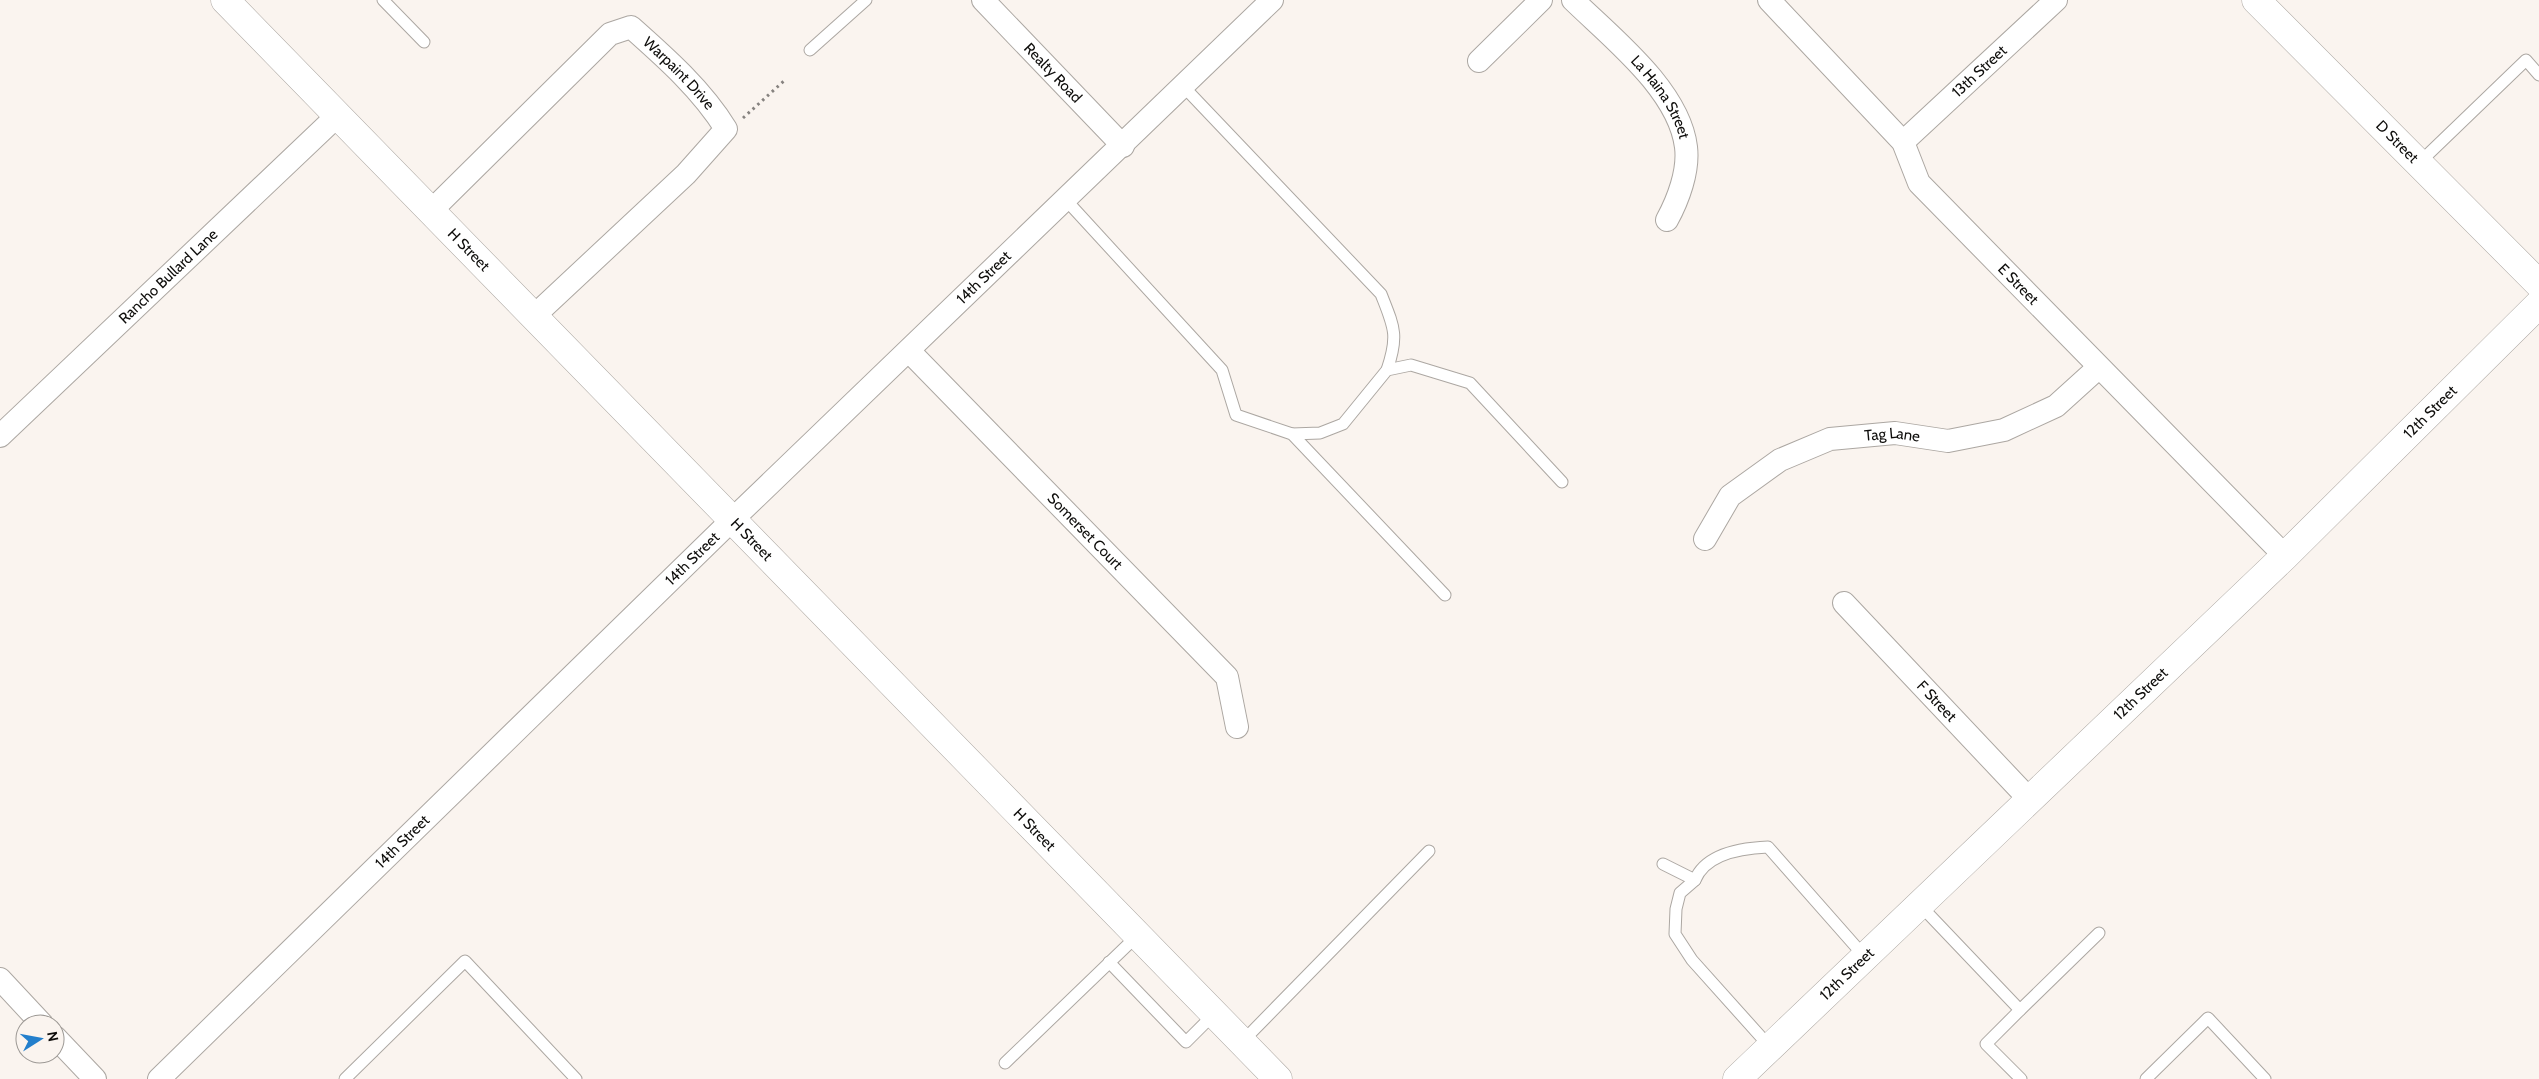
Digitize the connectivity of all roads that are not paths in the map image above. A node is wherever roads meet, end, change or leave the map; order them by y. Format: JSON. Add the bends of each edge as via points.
{"nodes":[{"id":1,"x":225,"y":0,"type":"edge"},
{"id":2,"x":383,"y":0,"type":"edge"},
{"id":3,"x":866,"y":0,"type":"edge"},
{"id":4,"x":983,"y":0,"type":"edge"},
{"id":5,"x":1272,"y":0,"type":"edge"},
{"id":6,"x":1541,"y":0,"type":"edge"},
{"id":7,"x":1573,"y":0,"type":"edge"},
{"id":8,"x":1769,"y":0,"type":"edge"},
{"id":9,"x":2056,"y":0,"type":"edge"},
{"id":10,"x":2256,"y":0,"type":"edge"},
{"id":11,"x":424,"y":42,"type":"dead end"},
{"id":12,"x":810,"y":50,"type":"dead end"},
{"id":13,"x":1479,"y":61,"type":"dead end"},
{"id":14,"x":2539,"y":75,"type":"edge"},
{"id":15,"x":1183,"y":86,"type":"junction"},
{"id":16,"x":337,"y":116,"type":"junction"},
{"id":17,"x":1903,"y":142,"type":"junction"},
{"id":18,"x":1123,"y":146,"type":"junction"},
{"id":19,"x":2419,"y":163,"type":"junction"},
{"id":20,"x":1066,"y":200,"type":"junction"},
{"id":21,"x":430,"y":212,"type":"junction"},
{"id":22,"x":1667,"y":220,"type":"dead end"},
{"id":23,"x":2539,"y":284,"type":"edge"},
{"id":24,"x":2539,"y":304,"type":"edge"},
{"id":25,"x":533,"y":317,"type":"junction"},
{"id":26,"x":909,"y":351,"type":"junction"},
{"id":27,"x":2098,"y":368,"type":"junction"},
{"id":28,"x":1386,"y":370,"type":"junction"},
{"id":29,"x":1292,"y":434,"type":"junction"},
{"id":30,"x":0,"y":436,"type":"edge"},
{"id":31,"x":1562,"y":482,"type":"dead end"},
{"id":32,"x":732,"y":520,"type":"junction"},
{"id":33,"x":1705,"y":539,"type":"dead end"},
{"id":34,"x":2285,"y":556,"type":"junction"},
{"id":35,"x":1445,"y":595,"type":"dead end"},
{"id":36,"x":1844,"y":603,"type":"dead end"},
{"id":37,"x":1237,"y":727,"type":"dead end"},
{"id":38,"x":2029,"y":799,"type":"junction"},
{"id":39,"x":1429,"y":851,"type":"dead end"},
{"id":40,"x":1663,"y":864,"type":"dead end"},
{"id":41,"x":1696,"y":880,"type":"junction"},
{"id":42,"x":1919,"y":904,"type":"junction"},
{"id":43,"x":2099,"y":933,"type":"dead end"},
{"id":44,"x":1138,"y":935,"type":"junction"},
{"id":45,"x":1865,"y":957,"type":"junction"},
{"id":46,"x":1109,"y":962,"type":"junction"},
{"id":47,"x":0,"y":980,"type":"edge"},
{"id":48,"x":2020,"y":1010,"type":"junction"},
{"id":49,"x":32,"y":1014,"type":"edge"},
{"id":50,"x":1214,"y":1014,"type":"junction"},
{"id":51,"x":1242,"y":1042,"type":"junction"},
{"id":52,"x":1770,"y":1047,"type":"junction"},
{"id":53,"x":65,"y":1048,"type":"edge"},
{"id":54,"x":1005,"y":1064,"type":"dead end"},
{"id":55,"x":94,"y":1079,"type":"edge"},
{"id":56,"x":159,"y":1079,"type":"edge"},
{"id":57,"x":345,"y":1079,"type":"edge"},
{"id":58,"x":576,"y":1079,"type":"edge"},
{"id":59,"x":1278,"y":1079,"type":"edge"},
{"id":60,"x":1737,"y":1079,"type":"edge"},
{"id":61,"x":2021,"y":1079,"type":"edge"},
{"id":62,"x":2146,"y":1079,"type":"edge"},
{"id":63,"x":2265,"y":1079,"type":"edge"}],
"edges":[{"from":1,"to":16,"type":"street","name":"H Street"},
{"from":2,"to":11,"type":"lane"},
{"from":3,"to":12,"type":"lane"},
{"from":4,"to":18,"type":"street","name":"Realty Road"},
{"from":5,"to":15,"type":"street","name":"14th Street"},
{"from":6,"to":13,"type":"street"},
{"from":7,"to":22,"type":"street","name":"La Haina Street","via":[[1654,81],[1678,120],[1687,148],[1681,194]]},
{"from":8,"to":17,"type":"street","name":"E Street"},
{"from":9,"to":17,"type":"street","name":"13th Street"},
{"from":10,"to":19,"type":"street","name":"D Street"},
{"from":14,"to":19,"type":"lane","via":[[2526,60]]},
{"from":15,"to":18,"type":"street","name":"14th Street"},
{"from":15,"to":28,"type":"lane","via":[[1381,294],[1395,327],[1394,348]]},
{"from":16,"to":21,"type":"street","name":"H Street"},
{"from":16,"to":30,"type":"street","name":"Rancho Bullard Lane"},
{"from":17,"to":27,"type":"street","name":"E Street","via":[[1919,183]]},
{"from":18,"to":20,"type":"street","name":"14th Street"},
{"from":19,"to":23,"type":"street","name":"D Street"},
{"from":20,"to":26,"type":"street","name":"14th Street"},
{"from":20,"to":29,"type":"lane","via":[[1222,370],[1236,415]]},
{"from":21,"to":25,"type":"street","name":"H Street"},
{"from":21,"to":25,"type":"street","name":"Warpaint Drive","via":[[610,34],[631,27],[711,105],[726,129],[686,174]]},
{"from":24,"to":34,"type":"street","name":"12th Street"},
{"from":25,"to":32,"type":"street","name":"H Street"},
{"from":26,"to":32,"type":"street","name":"14th Street"},
{"from":26,"to":37,"type":"street","name":"Somerset Court","via":[[1227,677]]},
{"from":27,"to":33,"type":"street","name":"Tag Lane","via":[[2056,406],[2004,430],[1948,441],[1895,433],[1830,438],[1780,460],[1730,496]]},
{"from":27,"to":34,"type":"street","name":"E Street"},
{"from":28,"to":29,"type":"lane","via":[[1343,424],[1320,433]]},
{"from":28,"to":31,"type":"lane","via":[[1411,365],[1470,383]]},
{"from":29,"to":35,"type":"lane"},
{"from":32,"to":44,"type":"street","name":"H Street"},
{"from":32,"to":56,"type":"street","name":"14th Street"},
{"from":34,"to":38,"type":"street","name":"12th Street"},
{"from":36,"to":38,"type":"street","name":"F Street"},
{"from":38,"to":42,"type":"street","name":"12th Street"},
{"from":39,"to":51,"type":"lane"},
{"from":40,"to":41,"type":"lane"},
{"from":41,"to":45,"type":"lane","via":[[1712,862],[1732,850],[1768,847]]},
{"from":41,"to":52,"type":"lane","via":[[1680,894],[1676,934],[1692,960]]},
{"from":42,"to":45,"type":"street","name":"12th Street"},
{"from":42,"to":48,"type":"lane"},
{"from":43,"to":48,"type":"lane"},
{"from":44,"to":46,"type":"lane"},
{"from":44,"to":50,"type":"street","name":"H Street"},
{"from":45,"to":52,"type":"street","name":"12th Street"},
{"from":46,"to":50,"type":"lane","via":[[1186,1042]]},
{"from":46,"to":54,"type":"lane"},
{"from":47,"to":49,"type":"street"},
{"from":48,"to":61,"type":"lane","via":[[1986,1044]]},
{"from":50,"to":51,"type":"street","name":"H Street"},
{"from":51,"to":59,"type":"street","name":"H Street"},
{"from":52,"to":60,"type":"street","name":"12th Street"},
{"from":53,"to":55,"type":"street"},
{"from":57,"to":58,"type":"lane","via":[[465,961]]},
{"from":62,"to":63,"type":"lane","via":[[2208,1018]]}]}
